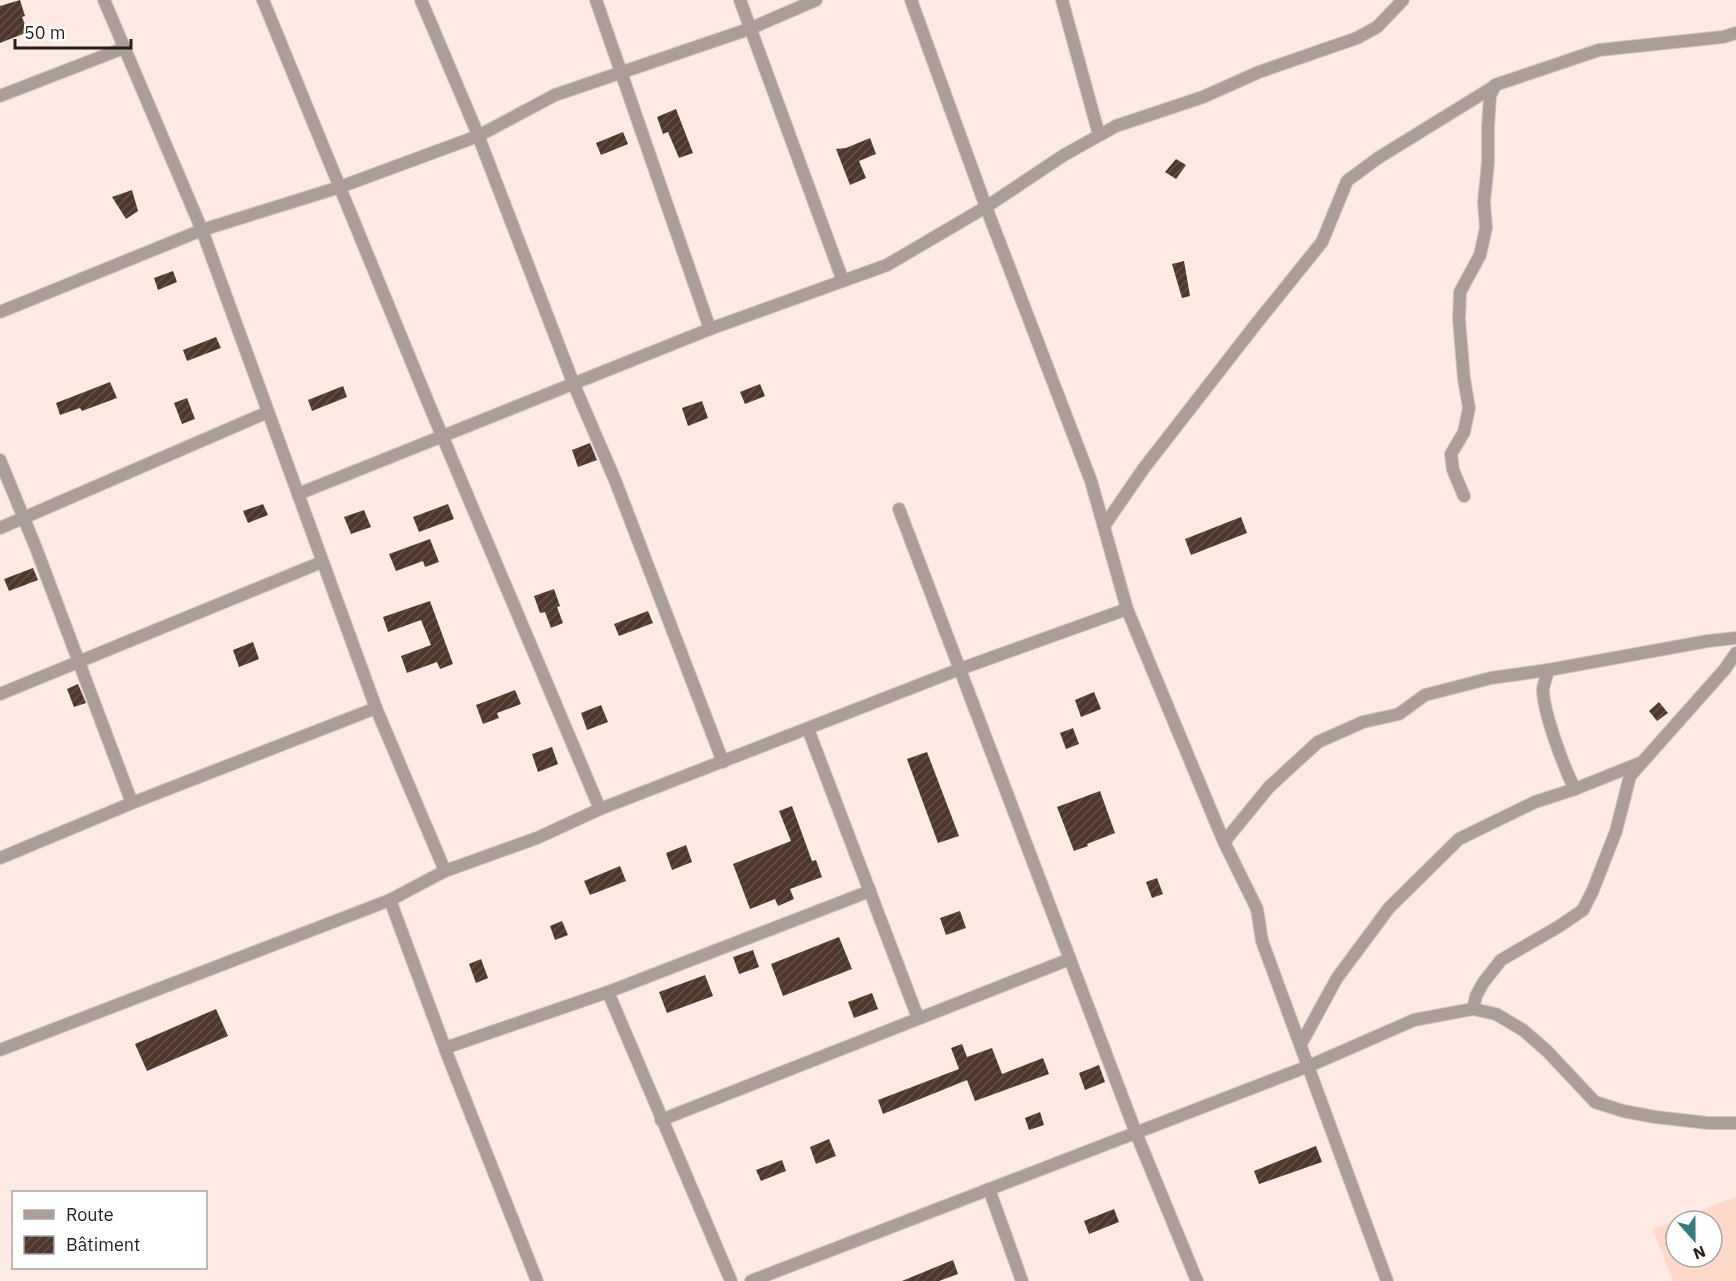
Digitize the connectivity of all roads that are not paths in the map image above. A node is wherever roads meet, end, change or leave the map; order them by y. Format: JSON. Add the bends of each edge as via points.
{"nodes":[{"id":1,"x":104,"y":0,"type":"edge"},
{"id":2,"x":263,"y":0,"type":"edge"},
{"id":3,"x":421,"y":0,"type":"edge"},
{"id":4,"x":596,"y":0,"type":"edge"},
{"id":5,"x":740,"y":0,"type":"edge"},
{"id":6,"x":816,"y":0,"type":"edge"},
{"id":7,"x":911,"y":0,"type":"edge"},
{"id":8,"x":1062,"y":0,"type":"edge"},
{"id":9,"x":1403,"y":0,"type":"edge"},
{"id":10,"x":749,"y":29,"type":"junction"},
{"id":11,"x":1736,"y":33,"type":"edge"},
{"id":12,"x":124,"y":48,"type":"junction"},
{"id":13,"x":620,"y":72,"type":"junction"},
{"id":14,"x":1495,"y":86,"type":"junction"},
{"id":15,"x":0,"y":96,"type":"edge"},
{"id":16,"x":1099,"y":135,"type":"junction"},
{"id":17,"x":478,"y":136,"type":"junction"},
{"id":18,"x":339,"y":187,"type":"junction"},
{"id":19,"x":986,"y":207,"type":"junction"},
{"id":20,"x":202,"y":230,"type":"junction"},
{"id":21,"x":843,"y":282,"type":"junction"},
{"id":22,"x":0,"y":312,"type":"edge"},
{"id":23,"x":710,"y":329,"type":"junction"},
{"id":24,"x":574,"y":385,"type":"junction"},
{"id":25,"x":268,"y":412,"type":"junction"},
{"id":26,"x":442,"y":437,"type":"junction"},
{"id":27,"x":0,"y":460,"type":"edge"},
{"id":28,"x":298,"y":494,"type":"junction"},
{"id":29,"x":1464,"y":496,"type":"dead end"},
{"id":30,"x":899,"y":509,"type":"dead end"},
{"id":31,"x":24,"y":518,"type":"junction"},
{"id":32,"x":1104,"y":526,"type":"junction"},
{"id":33,"x":0,"y":528,"type":"edge"},
{"id":34,"x":322,"y":561,"type":"junction"},
{"id":35,"x":1127,"y":609,"type":"junction"},
{"id":36,"x":1736,"y":638,"type":"edge"},
{"id":37,"x":1736,"y":653,"type":"edge"},
{"id":38,"x":79,"y":661,"type":"junction"},
{"id":39,"x":960,"y":669,"type":"junction"},
{"id":40,"x":1548,"y":670,"type":"junction"},
{"id":41,"x":0,"y":694,"type":"edge"},
{"id":42,"x":376,"y":708,"type":"junction"},
{"id":43,"x":808,"y":729,"type":"junction"},
{"id":44,"x":723,"y":762,"type":"junction"},
{"id":45,"x":1643,"y":762,"type":"junction"},
{"id":46,"x":1575,"y":789,"type":"junction"},
{"id":47,"x":132,"y":803,"type":"junction"},
{"id":48,"x":600,"y":809,"type":"junction"},
{"id":49,"x":1224,"y":842,"type":"junction"},
{"id":50,"x":0,"y":858,"type":"edge"},
{"id":51,"x":445,"y":872,"type":"junction"},
{"id":52,"x":870,"y":891,"type":"junction"},
{"id":53,"x":390,"y":900,"type":"junction"},
{"id":54,"x":1070,"y":959,"type":"junction"},
{"id":55,"x":608,"y":992,"type":"junction"},
{"id":56,"x":1473,"y":1009,"type":"junction"},
{"id":57,"x":918,"y":1018,"type":"junction"},
{"id":58,"x":1301,"y":1044,"type":"junction"},
{"id":59,"x":445,"y":1048,"type":"junction"},
{"id":60,"x":0,"y":1050,"type":"edge"},
{"id":61,"x":1309,"y":1066,"type":"junction"},
{"id":62,"x":661,"y":1120,"type":"junction"},
{"id":63,"x":1736,"y":1123,"type":"edge"},
{"id":64,"x":1136,"y":1133,"type":"junction"},
{"id":65,"x":989,"y":1189,"type":"junction"},
{"id":66,"x":537,"y":1281,"type":"edge"},
{"id":67,"x":731,"y":1281,"type":"edge"},
{"id":68,"x":751,"y":1281,"type":"edge"},
{"id":69,"x":1022,"y":1281,"type":"edge"},
{"id":70,"x":1197,"y":1281,"type":"edge"},
{"id":71,"x":1387,"y":1281,"type":"edge"}],
"edges":[{"from":1,"to":12,"type":"street"},
{"from":2,"to":18,"type":"street"},
{"from":3,"to":17,"type":"street"},
{"from":4,"to":13,"type":"street"},
{"from":5,"to":10,"type":"street"},
{"from":6,"to":10,"type":"street"},
{"from":7,"to":19,"type":"street"},
{"from":8,"to":16,"type":"street"},
{"from":9,"to":16,"type":"street","via":[[1377,27],[1357,38]]},
{"from":10,"to":13,"type":"street"},
{"from":10,"to":21,"type":"street"},
{"from":11,"to":14,"type":"street","via":[[1599,50]]},
{"from":12,"to":15,"type":"street"},
{"from":12,"to":20,"type":"street"},
{"from":13,"to":17,"type":"street","via":[[555,95]]},
{"from":13,"to":23,"type":"street"},
{"from":14,"to":29,"type":"street","via":[[1490,96],[1488,127],[1486,228],[1480,255],[1460,292],[1459,319],[1469,408],[1464,432],[1451,454]]},
{"from":14,"to":32,"type":"street","via":[[1347,181],[1322,242],[1144,468]]},
{"from":16,"to":19,"type":"street"},
{"from":17,"to":18,"type":"street"},
{"from":17,"to":24,"type":"street"},
{"from":18,"to":20,"type":"street"},
{"from":18,"to":26,"type":"street"},
{"from":19,"to":21,"type":"street","via":[[887,265]]},
{"from":19,"to":32,"type":"street","via":[[1091,481]]},
{"from":20,"to":22,"type":"street"},
{"from":20,"to":25,"type":"street"},
{"from":21,"to":23,"type":"street"},
{"from":23,"to":24,"type":"street"},
{"from":24,"to":26,"type":"street"},
{"from":24,"to":44,"type":"street","via":[[615,480]]},
{"from":25,"to":28,"type":"street"},
{"from":25,"to":31,"type":"street"},
{"from":26,"to":28,"type":"street"},
{"from":26,"to":48,"type":"street"},
{"from":27,"to":31,"type":"street"},
{"from":28,"to":34,"type":"street"},
{"from":30,"to":39,"type":"street"},
{"from":31,"to":33,"type":"street"},
{"from":31,"to":38,"type":"street"},
{"from":32,"to":35,"type":"street"},
{"from":34,"to":38,"type":"street"},
{"from":34,"to":42,"type":"street"},
{"from":35,"to":39,"type":"street"},
{"from":35,"to":49,"type":"street"},
{"from":36,"to":40,"type":"street"},
{"from":37,"to":45,"type":"street"},
{"from":38,"to":41,"type":"street"},
{"from":38,"to":47,"type":"street"},
{"from":39,"to":43,"type":"street"},
{"from":39,"to":54,"type":"street"},
{"from":40,"to":46,"type":"street","via":[[1543,689],[1550,724]]},
{"from":40,"to":49,"type":"street","via":[[1491,678],[1425,694],[1399,714],[1363,722],[1318,742],[1269,787]]},
{"from":42,"to":47,"type":"street"},
{"from":42,"to":51,"type":"street"},
{"from":43,"to":44,"type":"street"},
{"from":43,"to":52,"type":"street"},
{"from":44,"to":48,"type":"street"},
{"from":45,"to":46,"type":"street"},
{"from":45,"to":56,"type":"street","via":[[1630,776],[1616,831],[1583,910],[1501,960],[1483,983]]},
{"from":46,"to":58,"type":"street","via":[[1535,802],[1459,839],[1445,852],[1389,908],[1337,978]]},
{"from":47,"to":50,"type":"street"},
{"from":48,"to":51,"type":"street"},
{"from":49,"to":58,"type":"street","via":[[1257,909],[1262,941]]},
{"from":51,"to":53,"type":"street"},
{"from":52,"to":55,"type":"street"},
{"from":52,"to":57,"type":"street"},
{"from":53,"to":59,"type":"street"},
{"from":53,"to":60,"type":"street"},
{"from":54,"to":57,"type":"street"},
{"from":54,"to":64,"type":"street"},
{"from":55,"to":59,"type":"street"},
{"from":55,"to":62,"type":"street"},
{"from":56,"to":61,"type":"street","via":[[1414,1020]]},
{"from":56,"to":63,"type":"street","via":[[1496,1014],[1523,1030],[1595,1102],[1655,1117]]},
{"from":57,"to":62,"type":"street"},
{"from":58,"to":61,"type":"street"},
{"from":59,"to":66,"type":"street"},
{"from":61,"to":64,"type":"street"},
{"from":61,"to":71,"type":"street"},
{"from":62,"to":67,"type":"street"},
{"from":64,"to":65,"type":"street"},
{"from":64,"to":70,"type":"street"},
{"from":65,"to":68,"type":"street"},
{"from":65,"to":69,"type":"street"}]}
